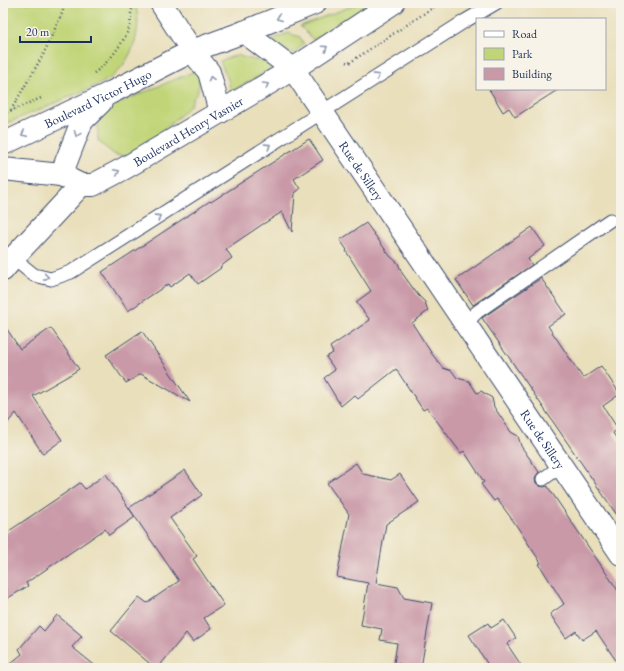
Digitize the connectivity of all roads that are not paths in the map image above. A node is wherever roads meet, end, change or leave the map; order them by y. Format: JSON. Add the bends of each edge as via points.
{"nodes":[{"id":1,"x":161,"y":3,"type":"edge"},
{"id":2,"x":315,"y":3,"type":"edge"},
{"id":3,"x":393,"y":3,"type":"edge"},
{"id":4,"x":496,"y":3,"type":"edge"},
{"id":5,"x":244,"y":32,"type":"junction"},
{"id":6,"x":192,"y":51,"type":"junction"},
{"id":7,"x":293,"y":69,"type":"junction"},
{"id":8,"x":110,"y":93,"type":"junction"},
{"id":9,"x":220,"y":112,"type":"junction"},
{"id":10,"x":322,"y":112,"type":"junction"},
{"id":11,"x":3,"y":144,"type":"edge"},
{"id":12,"x":3,"y":169,"type":"edge"},
{"id":13,"x":62,"y":175,"type":"junction"},
{"id":14,"x":81,"y":185,"type":"junction"},
{"id":15,"x":610,"y":220,"type":"dead end"},
{"id":16,"x":8,"y":264,"type":"edge"},
{"id":17,"x":465,"y":324,"type":"junction"},
{"id":18,"x":561,"y":466,"type":"junction"},
{"id":19,"x":543,"y":479,"type":"dead end"},
{"id":20,"x":621,"y":554,"type":"edge"}],
"edges":[{"from":1,"to":6,"type":"street"},
{"from":2,"to":5,"type":"street","name":"Boulevard Victor Hugo","one_way":true},
{"from":7,"to":3,"type":"street","name":"Boulevard Henry Vasnier","one_way":true},
{"from":10,"to":4,"type":"lane","one_way":true},
{"from":5,"to":6,"type":"street","name":"Boulevard Victor Hugo"},
{"from":5,"to":7,"type":"street","name":"Rue de Sillery"},
{"from":6,"to":8,"type":"street","name":"Boulevard Victor Hugo"},
{"from":9,"to":6,"type":"street","one_way":true,"via":[[209,72]]},
{"from":9,"to":7,"type":"street","name":"Boulevard Henry Vasnier","one_way":true},
{"from":7,"to":10,"type":"street","name":"Rue de Sillery"},
{"from":8,"to":11,"type":"street","name":"Boulevard Victor Hugo","one_way":true},
{"from":8,"to":13,"type":"street","one_way":true,"via":[[82,121]]},
{"from":14,"to":9,"type":"street","name":"Boulevard Henry Vasnier","one_way":true,"via":[[93,185]]},
{"from":16,"to":10,"type":"lane","one_way":true,"via":[[51,279],[71,272]]},
{"from":10,"to":17,"type":"street","name":"Rue de Sillery"},
{"from":12,"to":13,"type":"street"},
{"from":13,"to":14,"type":"street"},
{"from":14,"to":16,"type":"street"},
{"from":15,"to":17,"type":"lane","via":[[478,312]]},
{"from":17,"to":18,"type":"street","name":"Rue de Sillery"},
{"from":18,"to":19,"type":"lane"},
{"from":18,"to":20,"type":"street","name":"Rue de Sillery"}]}
